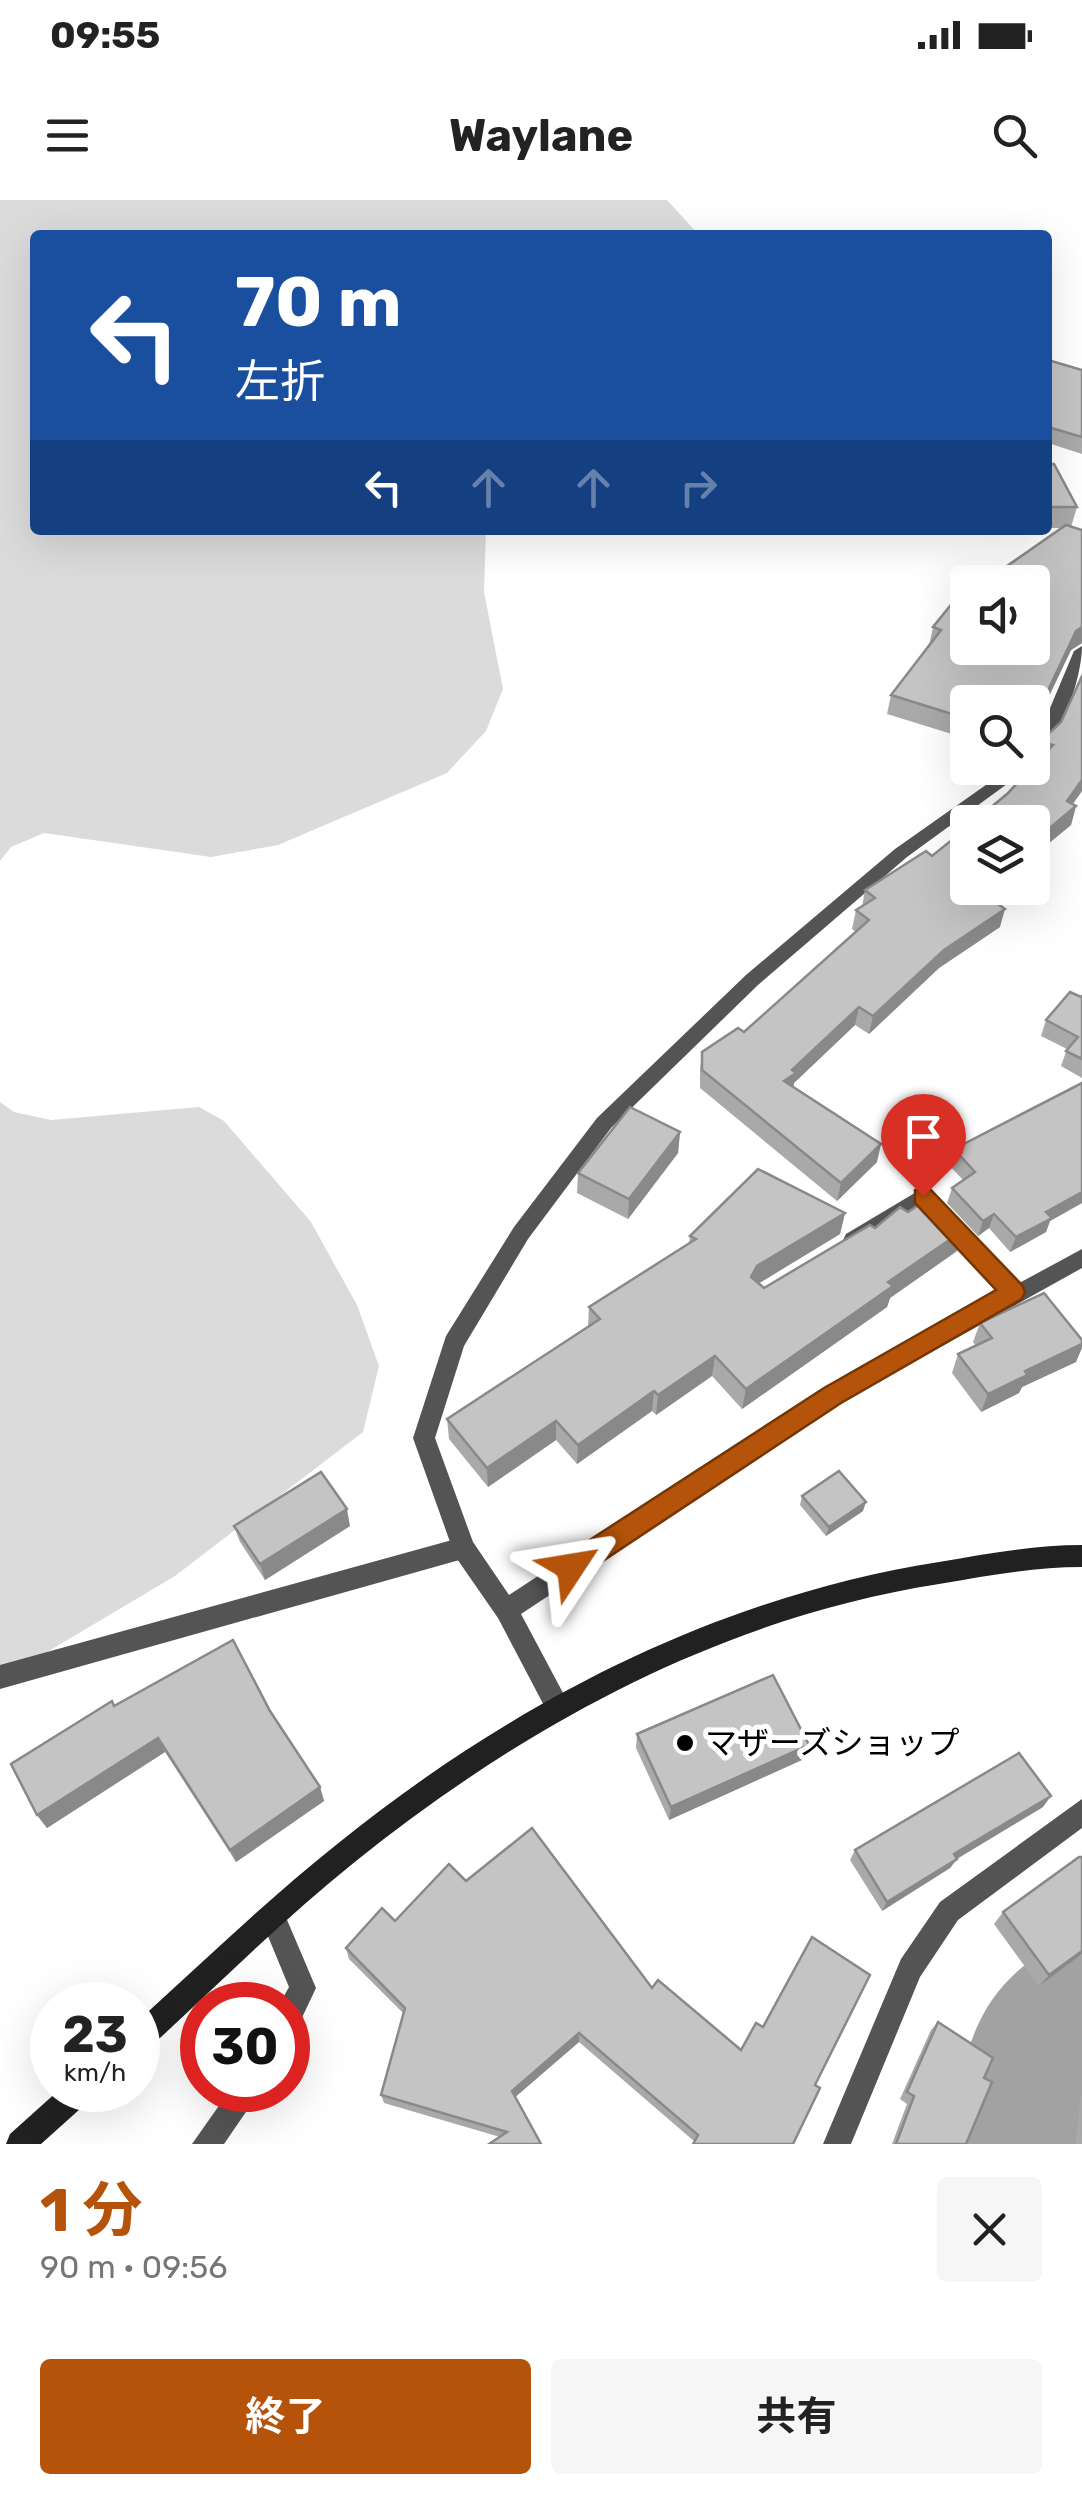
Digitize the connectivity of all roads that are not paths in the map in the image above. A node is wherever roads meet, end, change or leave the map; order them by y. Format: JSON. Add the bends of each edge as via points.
{"nodes":[{"id":1,"x":1082,"y":651,"type":"edge"},
{"id":2,"x":1050,"y":729,"type":"edge"},
{"id":3,"x":997,"y":785,"type":"edge"},
{"id":4,"x":826,"y":1256,"type":"edge"},
{"id":5,"x":1082,"y":1258,"type":"edge"},
{"id":6,"x":1014,"y":1292,"type":"junction"},
{"id":7,"x":463,"y":1548,"type":"junction"},
{"id":8,"x":1082,"y":1556,"type":"edge"},
{"id":9,"x":506,"y":1610,"type":"junction"},
{"id":10,"x":0,"y":1677,"type":"edge"},
{"id":11,"x":558,"y":1706,"type":"junction"},
{"id":12,"x":1082,"y":1812,"type":"edge"},
{"id":13,"x":273,"y":1917,"type":"junction"},
{"id":14,"x":300,"y":1982,"type":"edge"},
{"id":15,"x":160,"y":2018,"type":"edge"},
{"id":16,"x":56,"y":2112,"type":"edge"},
{"id":17,"x":230,"y":2112,"type":"edge"},
{"id":18,"x":20,"y":2144,"type":"edge"},
{"id":19,"x":206,"y":2144,"type":"edge"},
{"id":20,"x":837,"y":2144,"type":"edge"}],
"edges":[{"from":1,"to":2,"type":"street"},
{"from":3,"to":7,"type":"street","via":[[901,854],[752,980],[604,1123],[522,1233],[454,1343],[424,1438]]},
{"from":4,"to":6,"type":"street","via":[[923,1196]]},
{"from":5,"to":6,"type":"street"},
{"from":6,"to":9,"type":"street","via":[[832,1396]]},
{"from":7,"to":9,"type":"street"},
{"from":7,"to":10,"type":"street"},
{"from":8,"to":11,"type":"street","via":[[904,1576],[762,1613],[622,1671]]},
{"from":9,"to":11,"type":"street"},
{"from":11,"to":13,"type":"street","via":[[376,1829]]},
{"from":12,"to":20,"type":"street","via":[[949,1912],[910,1968]]},
{"from":13,"to":14,"type":"street"},
{"from":13,"to":15,"type":"street"},
{"from":16,"to":18,"type":"street"},
{"from":17,"to":19,"type":"street"}]}
